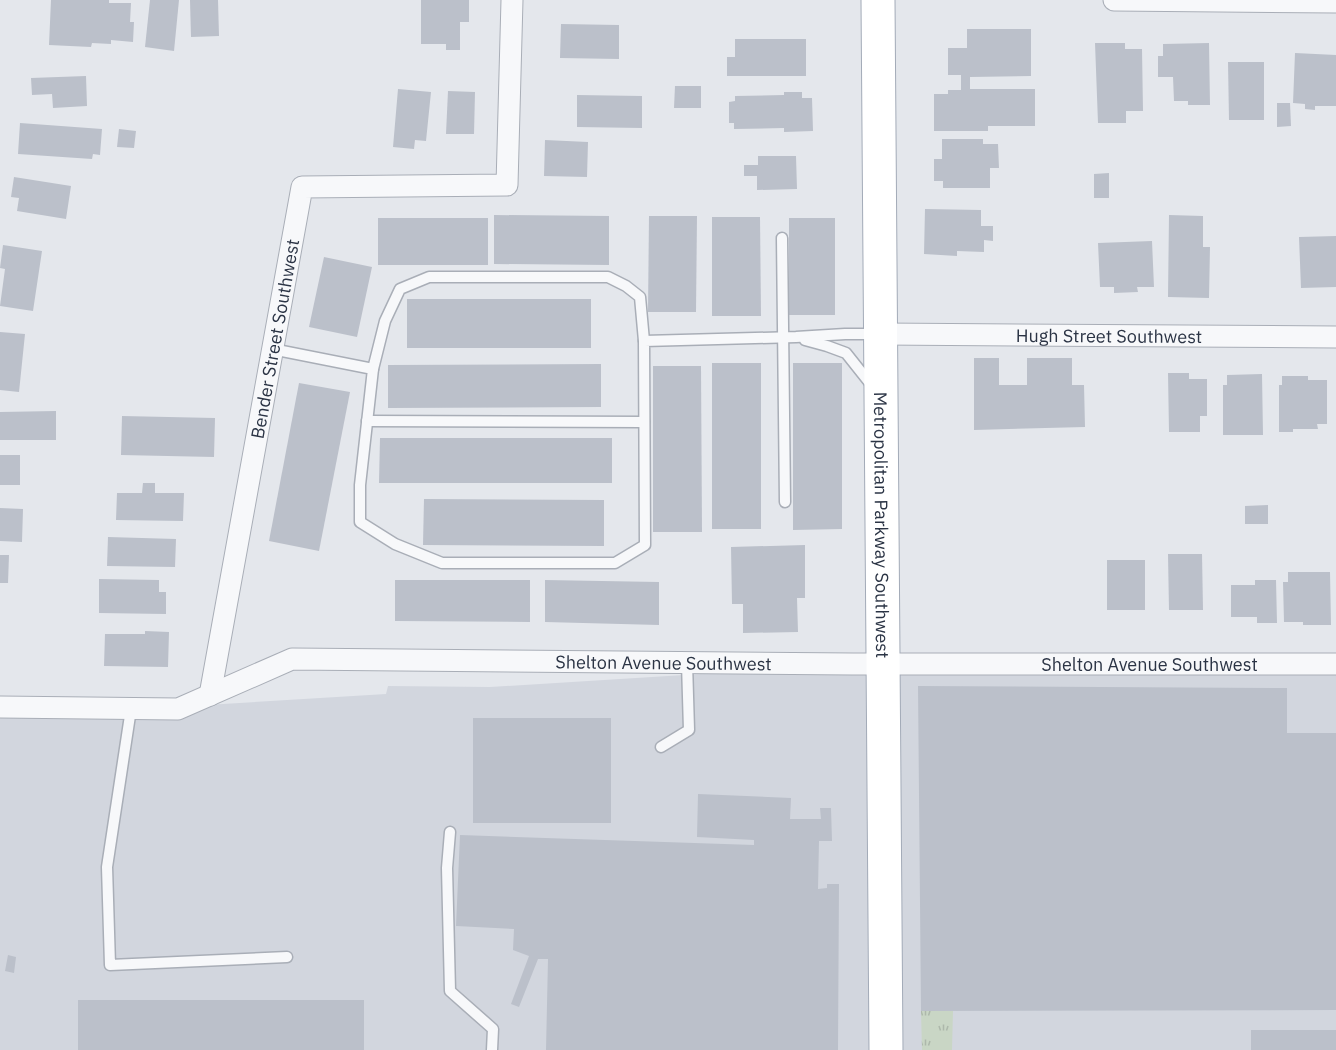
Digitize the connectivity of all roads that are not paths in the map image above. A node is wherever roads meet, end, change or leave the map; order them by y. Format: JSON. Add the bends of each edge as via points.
{"nodes":[{"id":1,"x":512,"y":0,"type":"edge"},
{"id":2,"x":878,"y":0,"type":"edge"},
{"id":3,"x":1114,"y":0,"type":"edge"},
{"id":4,"x":1323,"y":1,"type":"edge"},
{"id":5,"x":782,"y":238,"type":"dead end"},
{"id":6,"x":881,"y":334,"type":"junction"},
{"id":7,"x":783,"y":337,"type":"junction"},
{"id":8,"x":1336,"y":337,"type":"edge"},
{"id":9,"x":796,"y":338,"type":"junction"},
{"id":10,"x":644,"y":341,"type":"junction"},
{"id":11,"x":273,"y":349,"type":"junction"},
{"id":12,"x":373,"y":369,"type":"junction"},
{"id":13,"x":881,"y":397,"type":"junction"},
{"id":14,"x":367,"y":421,"type":"junction"},
{"id":15,"x":644,"y":422,"type":"junction"},
{"id":16,"x":785,"y":502,"type":"dead end"},
{"id":17,"x":687,"y":663,"type":"junction"},
{"id":18,"x":883,"y":664,"type":"junction"},
{"id":19,"x":1336,"y":664,"type":"edge"},
{"id":20,"x":210,"y":695,"type":"junction"},
{"id":21,"x":0,"y":707,"type":"edge"},
{"id":22,"x":131,"y":709,"type":"junction"},
{"id":23,"x":661,"y":747,"type":"dead end"},
{"id":24,"x":450,"y":832,"type":"dead end"},
{"id":25,"x":287,"y":957,"type":"dead end"},
{"id":26,"x":492,"y":1050,"type":"edge"},
{"id":27,"x":886,"y":1050,"type":"edge"}],
"edges":[{"from":1,"to":11,"type":"street","name":"Bender Street Southwest","via":[[507,185],[302,187]]},
{"from":2,"to":6,"type":"main road","name":"Metropolitan Parkway Southwest"},
{"from":3,"to":4,"type":"street"},
{"from":5,"to":7,"type":"lane"},
{"from":6,"to":8,"type":"street","name":"Hugh Street Southwest"},
{"from":6,"to":9,"type":"lane"},
{"from":6,"to":13,"type":"main road","name":"Metropolitan Parkway Southwest"},
{"from":7,"to":9,"type":"lane"},
{"from":7,"to":10,"type":"lane"},
{"from":7,"to":16,"type":"lane"},
{"from":9,"to":13,"type":"lane","via":[[846,353]]},
{"from":10,"to":12,"type":"lane","via":[[640,297],[608,277],[429,277],[400,289],[385,321]]},
{"from":10,"to":15,"type":"lane"},
{"from":11,"to":12,"type":"lane"},
{"from":11,"to":20,"type":"street","name":"Bender Street Southwest"},
{"from":12,"to":14,"type":"lane"},
{"from":13,"to":18,"type":"main road","name":"Metropolitan Parkway Southwest"},
{"from":14,"to":15,"type":"lane"},
{"from":14,"to":15,"type":"lane","via":[[360,522],[395,544],[442,563],[615,563],[645,545]]},
{"from":17,"to":18,"type":"street","name":"Shelton Avenue Southwest"},
{"from":17,"to":20,"type":"street","name":"Shelton Avenue Southwest","via":[[292,659]]},
{"from":17,"to":23,"type":"lane","via":[[689,730]]},
{"from":18,"to":19,"type":"street","name":"Shelton Avenue Southwest"},
{"from":18,"to":27,"type":"main road","name":"Metropolitan Parkway Southwest"},
{"from":20,"to":22,"type":"street","name":"Shelton Avenue Southwest","via":[[178,709]]},
{"from":21,"to":22,"type":"street","name":"Shelton Avenue Southwest"},
{"from":22,"to":25,"type":"lane","via":[[107,867],[110,965]]},
{"from":24,"to":26,"type":"lane","via":[[450,991],[493,1029]]}]}
